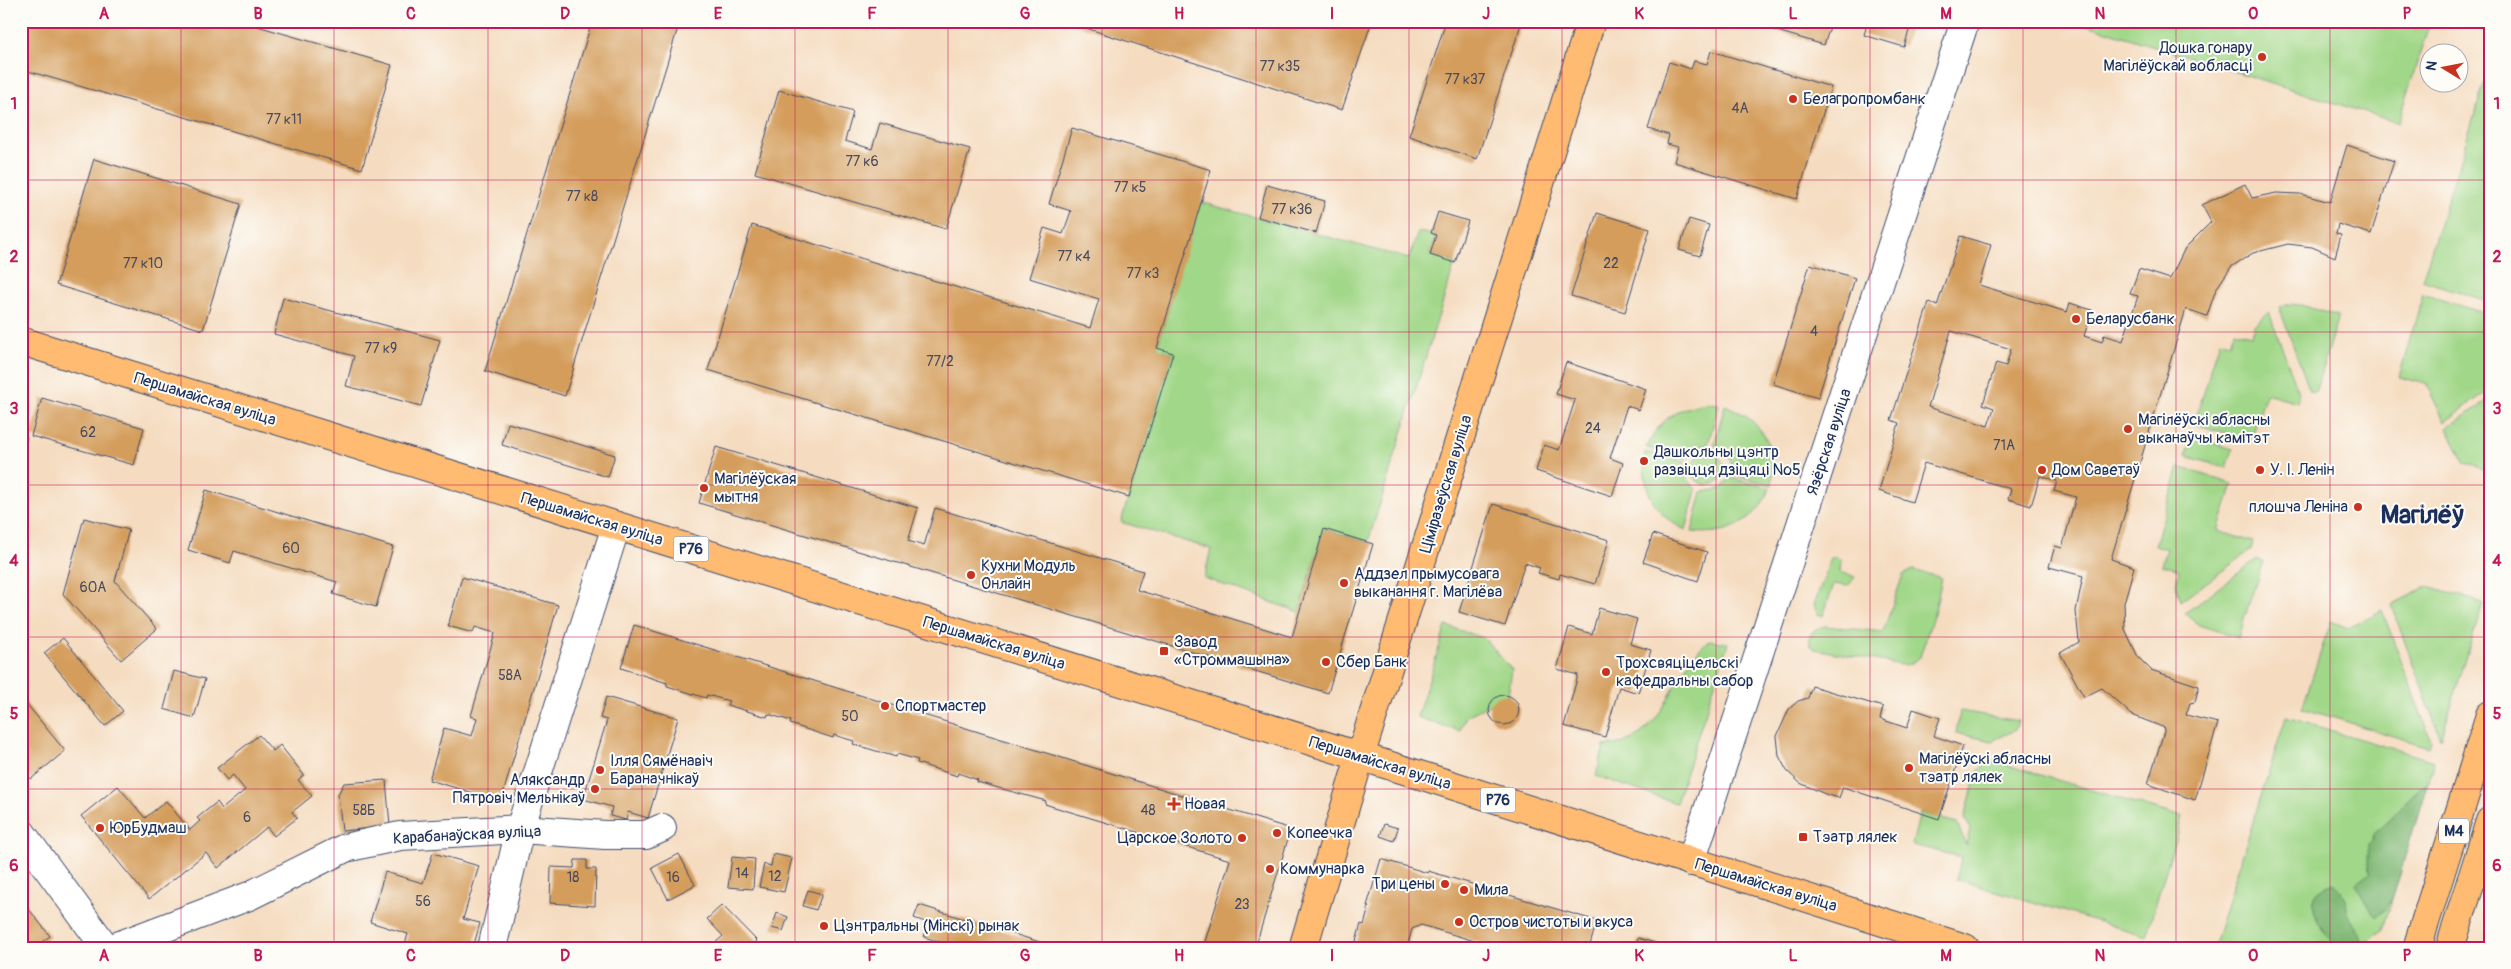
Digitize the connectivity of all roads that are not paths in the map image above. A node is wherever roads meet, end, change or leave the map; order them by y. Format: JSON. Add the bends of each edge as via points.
{"nodes":[{"id":1,"x":1591,"y":21,"type":"edge"},
{"id":2,"x":1966,"y":21,"type":"edge"},
{"id":3,"x":21,"y":341,"type":"edge"},
{"id":4,"x":616,"y":526,"type":"junction"},
{"id":5,"x":2490,"y":715,"type":"edge"},
{"id":6,"x":1360,"y":757,"type":"junction"},
{"id":7,"x":2490,"y":821,"type":"edge"},
{"id":8,"x":662,"y":828,"type":"dead end"},
{"id":9,"x":520,"y":829,"type":"junction"},
{"id":10,"x":21,"y":832,"type":"edge"},
{"id":11,"x":1691,"y":862,"type":"junction"},
{"id":12,"x":106,"y":948,"type":"edge"},
{"id":13,"x":112,"y":948,"type":"edge"},
{"id":14,"x":492,"y":948,"type":"edge"},
{"id":15,"x":1303,"y":948,"type":"edge"},
{"id":16,"x":1965,"y":948,"type":"edge"},
{"id":17,"x":2417,"y":948,"type":"edge"},
{"id":18,"x":2450,"y":948,"type":"edge"}],
"edges":[{"from":1,"to":6,"type":"main road","name":"Ціміразеўская вуліца"},
{"from":2,"to":11,"type":"street","name":"Язёрская вуліца"},
{"from":3,"to":4,"type":"main road","name":"Першамайская вуліца","number":"Р76"},
{"from":4,"to":6,"type":"main road","name":"Першамайская вуліца","number":"Р76"},
{"from":4,"to":9,"type":"street"},
{"from":5,"to":17,"type":"main road","number":"М4"},
{"from":6,"to":11,"type":"main road","name":"Першамайская вуліца","number":"Р76"},
{"from":6,"to":15,"type":"main road","name":"Ціміразеўская вуліца"},
{"from":7,"to":18,"type":"main road","number":"М4"},
{"from":8,"to":9,"type":"street","name":"Карабанаўская вуліца","via":[[646,835]]},
{"from":9,"to":13,"type":"street","name":"Карабанаўская вуліца","via":[[400,836],[345,848],[249,896]]},
{"from":9,"to":14,"type":"street"},
{"from":10,"to":12,"type":"street"},
{"from":11,"to":16,"type":"main road","name":"Першамайская вуліца","number":"Р76"}]}
